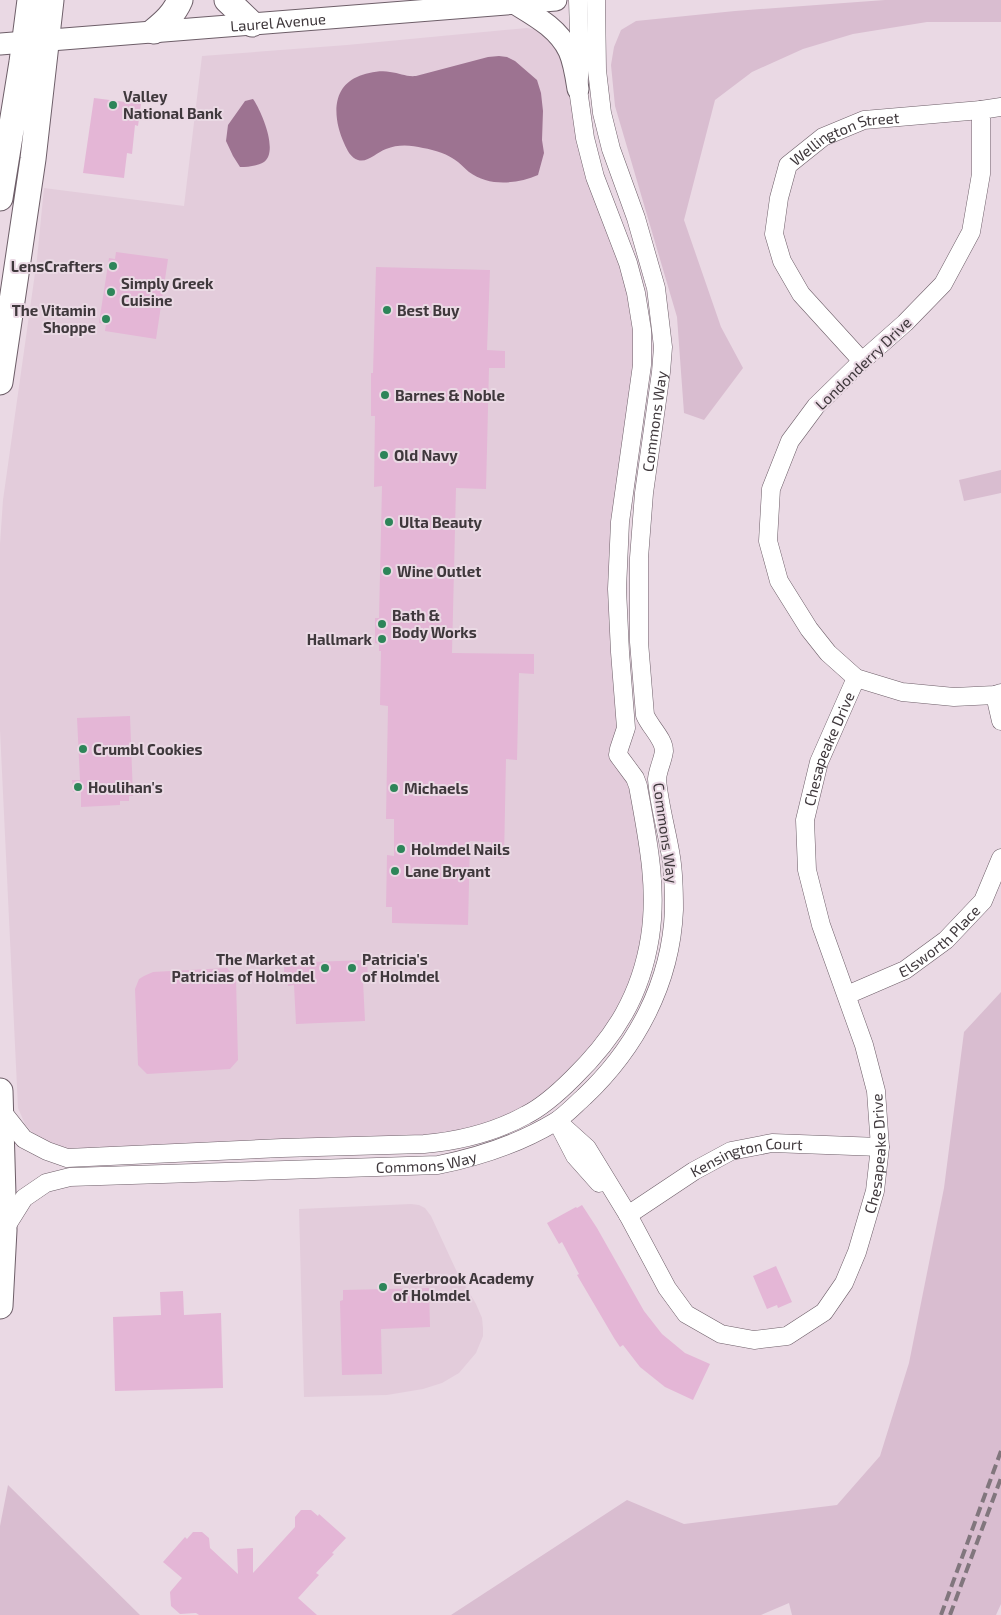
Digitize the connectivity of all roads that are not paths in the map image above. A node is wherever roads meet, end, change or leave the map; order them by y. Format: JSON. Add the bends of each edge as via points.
{"nodes":[{"id":1,"x":30,"y":0,"type":"edge"},
{"id":2,"x":50,"y":0,"type":"edge"},
{"id":3,"x":180,"y":0,"type":"edge"},
{"id":4,"x":227,"y":0,"type":"edge"},
{"id":5,"x":556,"y":0,"type":"edge"},
{"id":6,"x":578,"y":0,"type":"edge"},
{"id":7,"x":596,"y":0,"type":"edge"},
{"id":8,"x":514,"y":3,"type":"junction"},
{"id":9,"x":252,"y":24,"type":"junction"},
{"id":10,"x":154,"y":32,"type":"junction"},
{"id":11,"x":23,"y":42,"type":"edge"},
{"id":12,"x":578,"y":89,"type":"junction"},
{"id":13,"x":17,"y":91,"type":"junction"},
{"id":14,"x":1001,"y":107,"type":"edge"},
{"id":15,"x":982,"y":110,"type":"junction"},
{"id":16,"x":0,"y":132,"type":"edge"},
{"id":17,"x":0,"y":198,"type":"edge"},
{"id":18,"x":862,"y":361,"type":"junction"},
{"id":19,"x":0,"y":382,"type":"edge"},
{"id":20,"x":856,"y":678,"type":"junction"},
{"id":21,"x":998,"y":694,"type":"edge"},
{"id":22,"x":1001,"y":721,"type":"edge"},
{"id":23,"x":1001,"y":858,"type":"edge"},
{"id":24,"x":847,"y":995,"type":"junction"},
{"id":25,"x":0,"y":1101,"type":"edge"},
{"id":26,"x":544,"y":1104,"type":"junction"},
{"id":27,"x":557,"y":1121,"type":"junction"},
{"id":28,"x":880,"y":1147,"type":"junction"},
{"id":29,"x":628,"y":1216,"type":"junction"},
{"id":30,"x":4,"y":1230,"type":"junction"},
{"id":31,"x":0,"y":1306,"type":"edge"}],
"edges":[{"from":1,"to":11,"type":"highway"},
{"from":2,"to":11,"type":"highway"},
{"from":3,"to":10,"type":"highway","via":[[176,10]]},
{"from":4,"to":9,"type":"highway"},
{"from":5,"to":8,"type":"main road","name":"Laurel Avenue"},
{"from":6,"to":12,"type":"street","name":"Commons Way"},
{"from":7,"to":27,"type":"street","name":"Commons Way","via":[[597,70],[602,113],[656,288],[662,338],[662,372],[643,502],[639,633],[645,715],[664,746],[657,779],[671,857],[674,911],[665,966],[646,1017],[621,1057],[598,1084]]},
{"from":8,"to":9,"type":"main road","name":"Laurel Avenue"},
{"from":8,"to":12,"type":"main road","via":[[547,24],[564,42],[570,53]]},
{"from":9,"to":10,"type":"main road","name":"Laurel Avenue"},
{"from":10,"to":11,"type":"main road","name":"Laurel Avenue"},
{"from":11,"to":13,"type":"highway"},
{"from":11,"to":19,"type":"highway","via":[[33,160]]},
{"from":12,"to":26,"type":"street","name":"Commons Way","via":[[595,177],[628,263],[642,330],[642,364],[620,522],[617,589],[626,728],[618,752],[638,786],[652,863],[653,908],[644,964],[622,1020],[587,1064]]},
{"from":13,"to":16,"type":"highway"},
{"from":13,"to":17,"type":"highway"},
{"from":14,"to":15,"type":"street"},
{"from":15,"to":18,"type":"street","name":"Londonderry Drive","via":[[981,174],[971,232],[943,284]]},
{"from":15,"to":18,"type":"street","name":"Wellington Street","via":[[864,120],[823,137],[788,165],[774,234],[782,261],[801,294]]},
{"from":18,"to":20,"type":"street","name":"Londonderry Drive","via":[[816,406],[790,441],[771,489],[768,541],[779,581],[809,629],[828,653]]},
{"from":20,"to":21,"type":"street","name":"Londonderry Drive","via":[[902,692],[954,697]]},
{"from":20,"to":24,"type":"street","name":"Chesapeake Drive","via":[[819,762],[805,820],[807,870],[821,925]]},
{"from":21,"to":22,"type":"street"},
{"from":23,"to":24,"type":"street","name":"Elsworth Place","via":[[983,901],[946,940],[905,970]]},
{"from":24,"to":28,"type":"street","name":"Chesapeake Drive","via":[[876,1091]]},
{"from":25,"to":26,"type":"street","name":"Commons Way","via":[[24,1139],[67,1158],[446,1142],[508,1123]]},
{"from":25,"to":30,"type":"highway"},
{"from":26,"to":27,"type":"street","name":"Chesapeake Drive"},
{"from":27,"to":29,"type":"street","name":"Chesapeake Drive","via":[[575,1156]]},
{"from":27,"to":30,"type":"street","name":"Commons Way","via":[[486,1153],[438,1164],[70,1176],[46,1183],[24,1198]]},
{"from":28,"to":29,"type":"street","name":"Kensington Court","via":[[772,1144],[731,1151],[694,1171]]},
{"from":28,"to":29,"type":"street","name":"Chesapeake Drive","via":[[875,1191],[844,1283],[824,1312],[787,1336],[754,1340],[721,1334],[686,1314],[667,1288]]},
{"from":30,"to":31,"type":"highway"}]}
